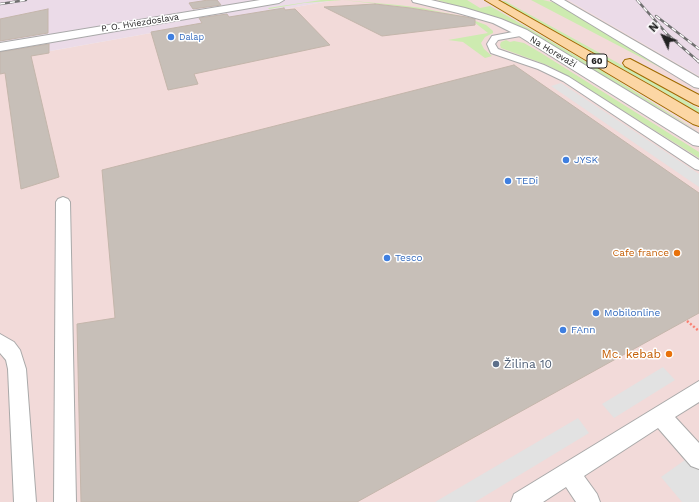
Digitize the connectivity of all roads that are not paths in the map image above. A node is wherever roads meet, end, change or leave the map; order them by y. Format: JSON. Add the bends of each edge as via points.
{"nodes":[{"id":1,"x":279,"y":0,"type":"edge"},
{"id":2,"x":417,"y":0,"type":"edge"},
{"id":3,"x":514,"y":0,"type":"edge"},
{"id":4,"x":578,"y":0,"type":"edge"},
{"id":5,"x":492,"y":1,"type":"edge"},
{"id":6,"x":559,"y":1,"type":"edge"},
{"id":7,"x":546,"y":17,"type":"dead end"},
{"id":8,"x":523,"y":33,"type":"junction"},
{"id":9,"x":0,"y":47,"type":"edge"},
{"id":10,"x":619,"y":57,"type":"dead end"},
{"id":11,"x":699,"y":84,"type":"edge"},
{"id":12,"x":699,"y":101,"type":"edge"},
{"id":13,"x":699,"y":121,"type":"edge"},
{"id":14,"x":699,"y":142,"type":"edge"},
{"id":15,"x":699,"y":166,"type":"edge"},
{"id":16,"x":63,"y":202,"type":"dead end"},
{"id":17,"x":0,"y":342,"type":"edge"},
{"id":18,"x":699,"y":391,"type":"edge"},
{"id":19,"x":660,"y":416,"type":"junction"},
{"id":20,"x":699,"y":458,"type":"edge"},
{"id":21,"x":569,"y":473,"type":"junction"},
{"id":22,"x":25,"y":502,"type":"edge"},
{"id":23,"x":65,"y":502,"type":"edge"},
{"id":24,"x":522,"y":502,"type":"edge"},
{"id":25,"x":589,"y":502,"type":"edge"}],
"edges":[{"from":1,"to":9,"type":"street","name":"P. O. Hviezdoslava"},
{"from":2,"to":8,"type":"street","name":"Na Horevaží","via":[[497,21]]},
{"from":3,"to":7,"type":"main road"},
{"from":4,"to":6,"type":"street"},
{"from":5,"to":13,"type":"main road","name":"Na Horevaží","number":"60"},
{"from":6,"to":11,"type":"street"},
{"from":8,"to":14,"type":"street","name":"Na Horevaží"},
{"from":8,"to":15,"type":"lane","via":[[495,38],[491,44],[494,51],[541,67],[566,80]]},
{"from":10,"to":12,"type":"main road","number":"60"},
{"from":16,"to":23,"type":"lane"},
{"from":17,"to":22,"type":"lane","via":[[14,356],[17,369]]},
{"from":18,"to":19,"type":"lane"},
{"from":19,"to":20,"type":"lane"},
{"from":19,"to":21,"type":"lane"},
{"from":21,"to":24,"type":"lane"},
{"from":21,"to":25,"type":"lane"}]}
